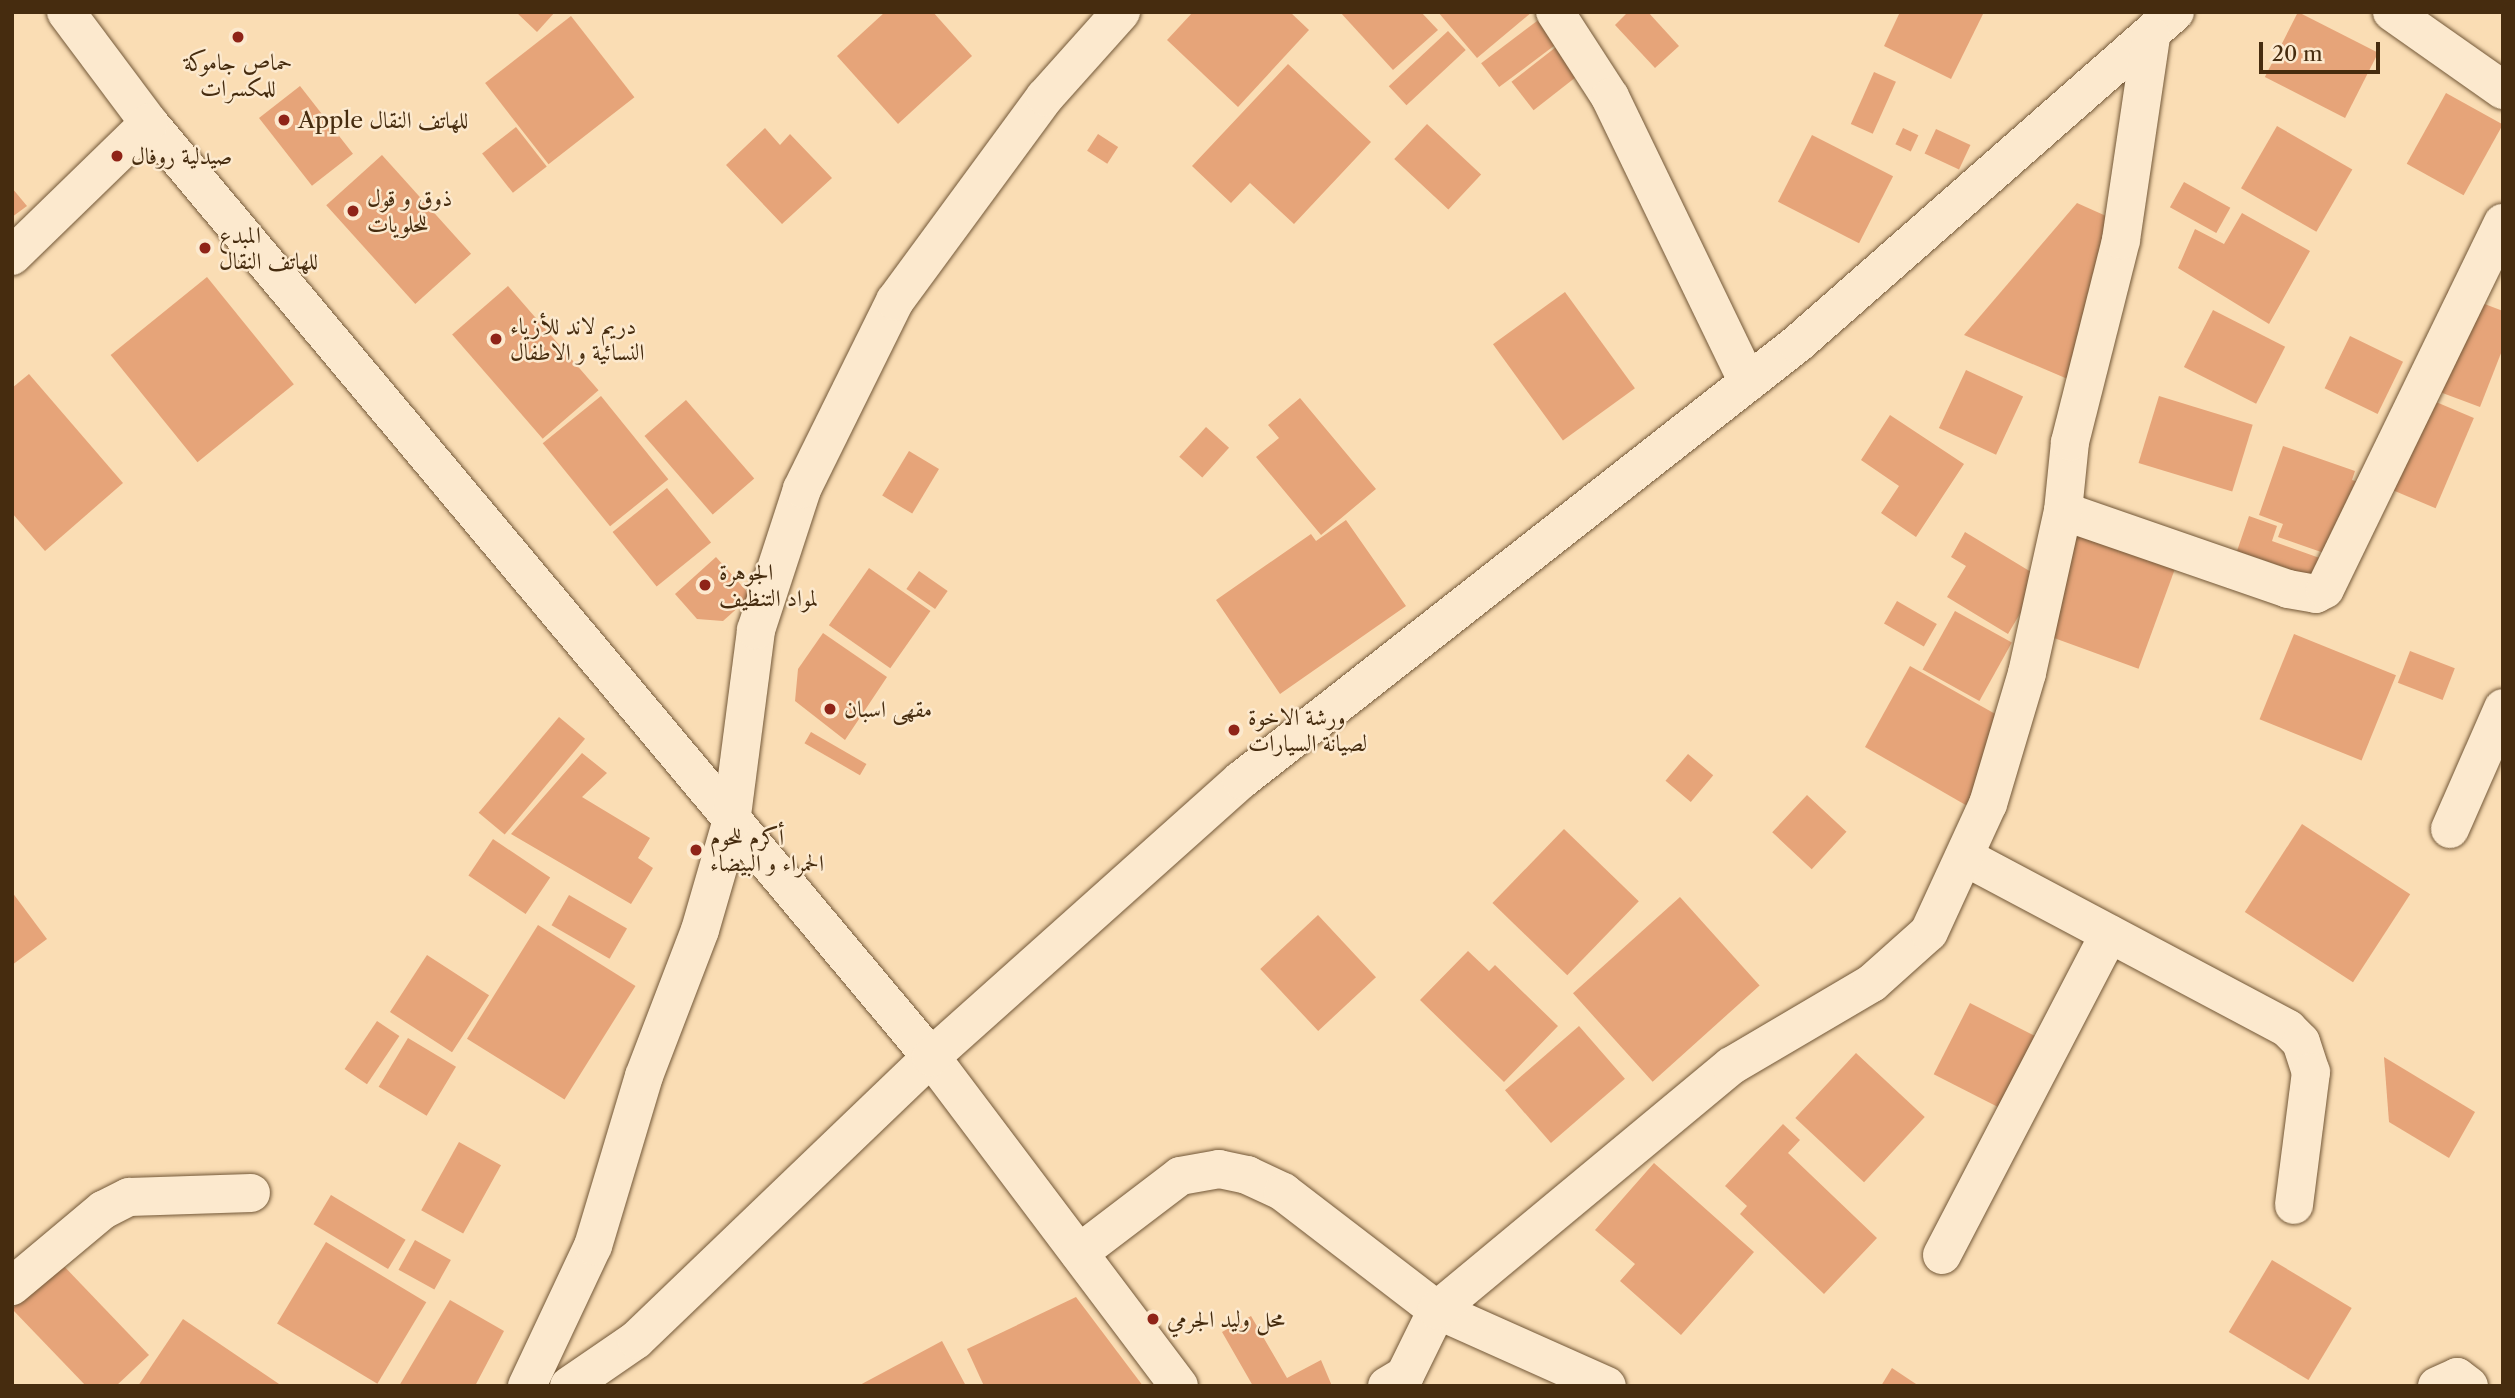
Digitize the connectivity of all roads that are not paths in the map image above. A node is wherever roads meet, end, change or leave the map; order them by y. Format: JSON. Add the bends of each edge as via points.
{"nodes":[{"id":1,"x":66,"y":12,"type":"edge"},
{"id":2,"x":1121,"y":12,"type":"edge"},
{"id":3,"x":1555,"y":12,"type":"edge"},
{"id":4,"x":2392,"y":12,"type":"edge"},
{"id":5,"x":2163,"y":24,"type":"edge"},
{"id":6,"x":2503,"y":90,"type":"edge"},
{"id":7,"x":149,"y":123,"type":"junction"},
{"id":8,"x":2503,"y":223,"type":"edge"},
{"id":9,"x":12,"y":256,"type":"edge"},
{"id":10,"x":1748,"y":382,"type":"junction"},
{"id":11,"x":2063,"y":511,"type":"junction"},
{"id":12,"x":2503,"y":708,"type":"edge"},
{"id":13,"x":731,"y":823,"type":"junction"},
{"id":14,"x":2450,"y":829,"type":"dead end"},
{"id":15,"x":1965,"y":857,"type":"junction"},
{"id":16,"x":2109,"y":934,"type":"junction"},
{"id":17,"x":931,"y":1058,"type":"junction"},
{"id":18,"x":251,"y":1193,"type":"dead end"},
{"id":19,"x":2294,"y":1205,"type":"dead end"},
{"id":20,"x":1079,"y":1253,"type":"junction"},
{"id":21,"x":1942,"y":1255,"type":"dead end"},
{"id":22,"x":12,"y":1286,"type":"edge"},
{"id":23,"x":1437,"y":1310,"type":"junction"},
{"id":24,"x":527,"y":1386,"type":"edge"},
{"id":25,"x":569,"y":1386,"type":"edge"},
{"id":26,"x":1179,"y":1386,"type":"edge"},
{"id":27,"x":1387,"y":1386,"type":"edge"},
{"id":28,"x":1608,"y":1386,"type":"edge"},
{"id":29,"x":2437,"y":1386,"type":"edge"},
{"id":30,"x":2469,"y":1386,"type":"edge"}],
"edges":[{"from":1,"to":7,"type":"street"},
{"from":2,"to":13,"type":"street","via":[[1045,97],[895,301],[813,466],[756,630]]},
{"from":3,"to":10,"type":"street","via":[[1610,97]]},
{"from":4,"to":6,"type":"street"},
{"from":5,"to":10,"type":"street","via":[[1908,251]]},
{"from":5,"to":11,"type":"street","via":[[2121,240],[2070,442]]},
{"from":7,"to":9,"type":"street"},
{"from":7,"to":13,"type":"street"},
{"from":8,"to":11,"type":"street","via":[[2325,589],[2316,594],[2288,589]]},
{"from":10,"to":17,"type":"street","via":[[1241,780]]},
{"from":11,"to":15,"type":"street","via":[[2027,673],[1988,804]]},
{"from":12,"to":14,"type":"street"},
{"from":13,"to":17,"type":"street"},
{"from":13,"to":24,"type":"street","via":[[593,1246]]},
{"from":15,"to":16,"type":"street"},
{"from":15,"to":23,"type":"street","via":[[1928,932],[1896,966],[1731,1066]]},
{"from":16,"to":19,"type":"street","via":[[2288,1029],[2301,1042],[2311,1072]]},
{"from":16,"to":21,"type":"street"},
{"from":17,"to":20,"type":"street"},
{"from":17,"to":25,"type":"street","via":[[636,1340]]},
{"from":18,"to":22,"type":"street","via":[[129,1197],[103,1210]]},
{"from":20,"to":23,"type":"street","via":[[1181,1176],[1219,1169],[1283,1192]]},
{"from":20,"to":26,"type":"street"},
{"from":23,"to":27,"type":"street","via":[[1405,1375]]},
{"from":23,"to":28,"type":"street"},
{"from":29,"to":30,"type":"street","via":[[2457,1377]]}]}
